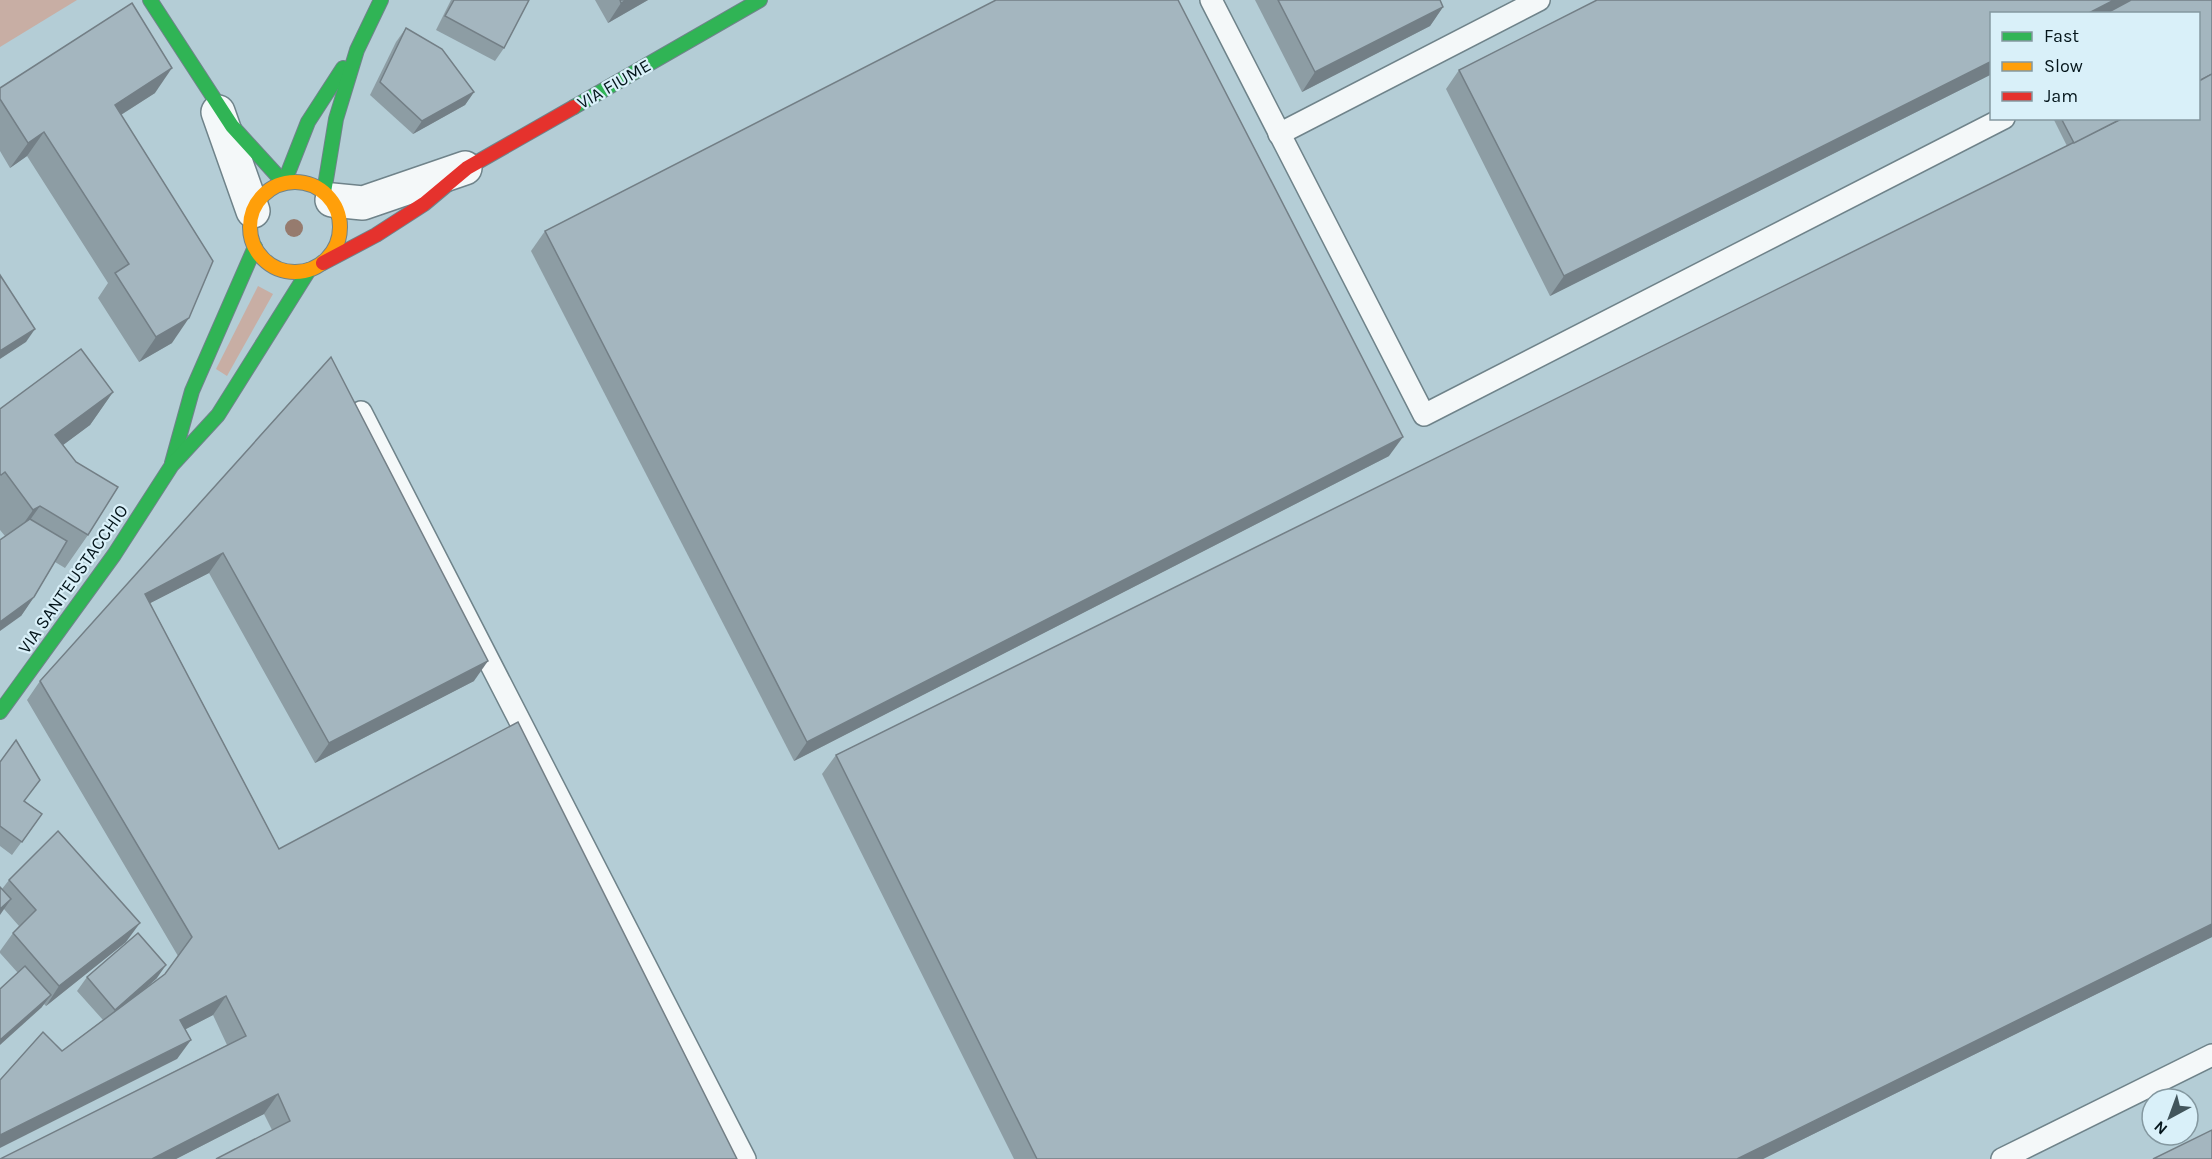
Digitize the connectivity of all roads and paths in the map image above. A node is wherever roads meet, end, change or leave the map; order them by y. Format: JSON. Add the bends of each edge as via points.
{"nodes":[{"id":1,"x":150,"y":0,"type":"edge"},
{"id":2,"x":381,"y":0,"type":"edge"},
{"id":3,"x":760,"y":0,"type":"edge"},
{"id":4,"x":1211,"y":0,"type":"edge"},
{"id":5,"x":1539,"y":0,"type":"edge"},
{"id":6,"x":357,"y":50,"type":"junction"},
{"id":7,"x":210,"y":94,"type":"junction"},
{"id":8,"x":2000,"y":120,"type":"edge"},
{"id":9,"x":1279,"y":134,"type":"junction"},
{"id":10,"x":467,"y":168,"type":"junction"},
{"id":11,"x":284,"y":183,"type":"junction"},
{"id":12,"x":328,"y":196,"type":"junction"},
{"id":13,"x":253,"y":211,"type":"junction"},
{"id":14,"x":255,"y":247,"type":"junction"},
{"id":15,"x":323,"y":262,"type":"junction"},
{"id":16,"x":309,"y":270,"type":"junction"},
{"id":17,"x":361,"y":412,"type":"edge"},
{"id":18,"x":172,"y":465,"type":"junction"},
{"id":19,"x":0,"y":712,"type":"edge"},
{"id":20,"x":2212,"y":1055,"type":"edge"},
{"id":21,"x":745,"y":1159,"type":"edge"},
{"id":22,"x":2002,"y":1159,"type":"edge"}],
"edges":[{"from":1,"to":7,"type":"street"},
{"from":2,"to":6,"type":"street"},
{"from":3,"to":10,"type":"street","name":"VIA FIUME"},
{"from":4,"to":9,"type":"lane"},
{"from":5,"to":9,"type":"lane"},
{"from":6,"to":11,"type":"street","via":[[312,111],[298,138]]},
{"from":6,"to":12,"type":"street","via":[[336,119]]},
{"from":7,"to":11,"type":"street","via":[[238,133]]},
{"from":7,"to":13,"type":"street"},
{"from":8,"to":9,"type":"lane","via":[[1424,415]]},
{"from":10,"to":12,"type":"street","name":"VIA FIUME","via":[[363,203]]},
{"from":10,"to":15,"type":"street","name":"VIA FIUME","via":[[424,204]]},
{"from":11,"to":12,"type":"street","via":[[305,183]]},
{"from":11,"to":13,"type":"street","via":[[260,198]]},
{"from":12,"to":15,"type":"street","via":[[339,216],[340,233]]},
{"from":13,"to":14,"type":"street","name":"VIA SANT'EUSTACCHIO","via":[[251,235]]},
{"from":14,"to":16,"type":"street","via":[[272,266],[297,272]]},
{"from":14,"to":18,"type":"street","name":"VIA SANT'EUSTACCHIO","via":[[192,390]]},
{"from":15,"to":16,"type":"street"},
{"from":16,"to":18,"type":"street","name":"VIA SANT'EUSTACCHIO","via":[[218,415]]},
{"from":17,"to":21,"type":"lane"},
{"from":18,"to":19,"type":"street","name":"VIA SANT'EUSTACCHIO","via":[[114,555]]},
{"from":20,"to":22,"type":"lane"}]}
